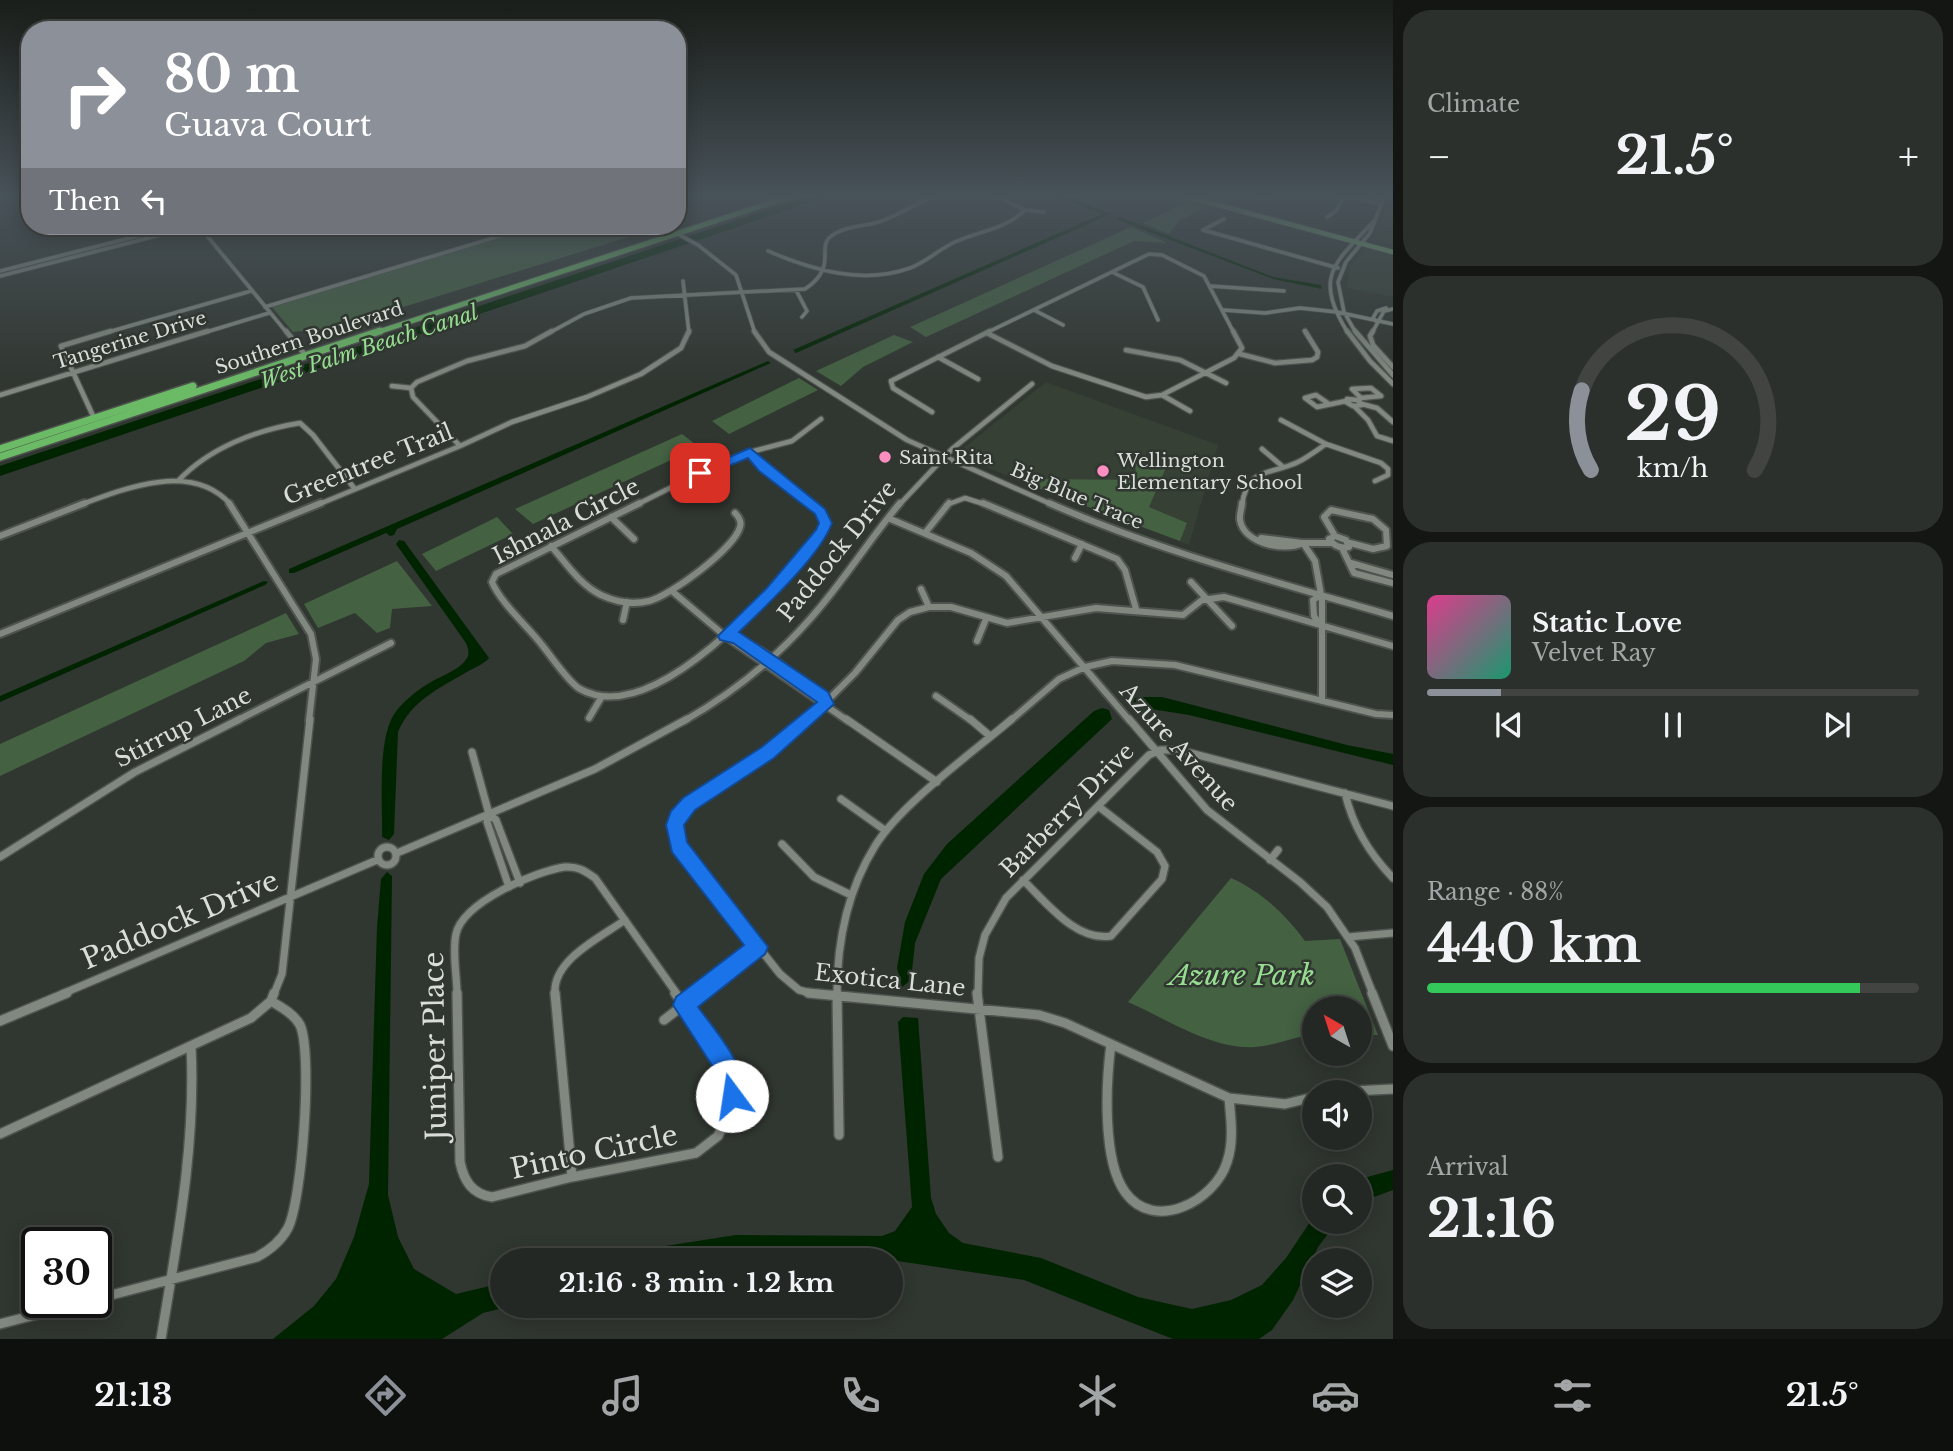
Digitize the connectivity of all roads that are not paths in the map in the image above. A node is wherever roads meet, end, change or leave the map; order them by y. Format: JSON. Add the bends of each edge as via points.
{"nodes":[{"id":1,"x":54,"y":259,"type":"edge"},
{"id":2,"x":60,"y":259,"type":"edge"},
{"id":3,"x":225,"y":259,"type":"edge"},
{"id":4,"x":422,"y":259,"type":"edge"},
{"id":5,"x":595,"y":259,"type":"edge"},
{"id":6,"x":718,"y":259,"type":"edge"},
{"id":7,"x":788,"y":259,"type":"edge"},
{"id":8,"x":827,"y":259,"type":"edge"},
{"id":9,"x":926,"y":259,"type":"edge"},
{"id":10,"x":1138,"y":259,"type":"edge"},
{"id":11,"x":1170,"y":259,"type":"edge"},
{"id":12,"x":1294,"y":259,"type":"edge"},
{"id":13,"x":1313,"y":259,"type":"edge"},
{"id":14,"x":1339,"y":259,"type":"edge"},
{"id":15,"x":1350,"y":259,"type":"edge"},
{"id":16,"x":1291,"y":264,"type":"dead end"},
{"id":17,"x":1335,"y":265,"type":"junction"},
{"id":18,"x":824,"y":270,"type":"junction"},
{"id":19,"x":1341,"y":271,"type":"junction"},
{"id":20,"x":1112,"y":272,"type":"junction"},
{"id":21,"x":0,"y":274,"type":"edge"},
{"id":22,"x":683,"y":281,"type":"dead end"},
{"id":23,"x":1210,"y":286,"type":"junction"},
{"id":24,"x":796,"y":290,"type":"junction"},
{"id":25,"x":251,"y":291,"type":"junction"},
{"id":26,"x":743,"y":291,"type":"junction"},
{"id":27,"x":1284,"y":292,"type":"dead end"},
{"id":28,"x":686,"y":293,"type":"junction"},
{"id":29,"x":265,"y":307,"type":"junction"},
{"id":30,"x":1393,"y":309,"type":"edge"},
{"id":31,"x":1034,"y":310,"type":"junction"},
{"id":32,"x":1223,"y":310,"type":"junction"},
{"id":33,"x":269,"y":313,"type":"junction"},
{"id":34,"x":1337,"y":314,"type":"junction"},
{"id":35,"x":1345,"y":315,"type":"junction"},
{"id":36,"x":802,"y":317,"type":"dead end"},
{"id":37,"x":1158,"y":320,"type":"dead end"},
{"id":38,"x":1376,"y":321,"type":"junction"},
{"id":39,"x":1393,"y":324,"type":"edge"},
{"id":40,"x":1063,"y":325,"type":"dead end"},
{"id":41,"x":1305,"y":331,"type":"dead end"},
{"id":42,"x":987,"y":333,"type":"junction"},
{"id":43,"x":1126,"y":351,"type":"dead end"},
{"id":44,"x":304,"y":354,"type":"junction"},
{"id":45,"x":1240,"y":354,"type":"junction"},
{"id":46,"x":938,"y":357,"type":"junction"},
{"id":47,"x":1393,"y":367,"type":"edge"},
{"id":48,"x":73,"y":373,"type":"junction"},
{"id":49,"x":1206,"y":373,"type":"junction"},
{"id":50,"x":1393,"y":375,"type":"edge"},
{"id":51,"x":978,"y":379,"type":"dead end"},
{"id":52,"x":1226,"y":383,"type":"dead end"},
{"id":53,"x":1032,"y":384,"type":"dead end"},
{"id":54,"x":1393,"y":384,"type":"edge"},
{"id":55,"x":392,"y":386,"type":"dead end"},
{"id":56,"x":411,"y":388,"type":"junction"},
{"id":57,"x":0,"y":395,"type":"edge"},
{"id":58,"x":1162,"y":395,"type":"junction"},
{"id":59,"x":1359,"y":402,"type":"junction"},
{"id":60,"x":1329,"y":404,"type":"dead end"},
{"id":61,"x":1190,"y":411,"type":"dead end"},
{"id":62,"x":933,"y":412,"type":"dead end"},
{"id":63,"x":94,"y":418,"type":"junction"},
{"id":64,"x":821,"y":419,"type":"dead end"},
{"id":65,"x":1392,"y":419,"type":"edge"},
{"id":66,"x":1281,"y":420,"type":"dead end"},
{"id":67,"x":1393,"y":442,"type":"edge"},
{"id":68,"x":1326,"y":444,"type":"junction"},
{"id":69,"x":460,"y":446,"type":"junction"},
{"id":70,"x":0,"y":449,"type":"edge"},
{"id":71,"x":1262,"y":449,"type":"dead end"},
{"id":72,"x":750,"y":452,"type":"junction"},
{"id":73,"x":946,"y":454,"type":"junction"},
{"id":74,"x":0,"y":457,"type":"edge"},
{"id":75,"x":1282,"y":466,"type":"junction"},
{"id":76,"x":178,"y":481,"type":"junction"},
{"id":77,"x":1375,"y":481,"type":"dead end"},
{"id":78,"x":355,"y":488,"type":"junction"},
{"id":79,"x":735,"y":513,"type":"dead end"},
{"id":80,"x":611,"y":517,"type":"junction"},
{"id":81,"x":888,"y":518,"type":"junction"},
{"id":82,"x":249,"y":531,"type":"junction"},
{"id":83,"x":925,"y":533,"type":"junction"},
{"id":84,"x":0,"y":536,"type":"edge"},
{"id":85,"x":1335,"y":536,"type":"junction"},
{"id":86,"x":634,"y":539,"type":"dead end"},
{"id":87,"x":1332,"y":543,"type":"junction"},
{"id":88,"x":1350,"y":543,"type":"junction"},
{"id":89,"x":1082,"y":544,"type":"junction"},
{"id":90,"x":1300,"y":544,"type":"junction"},
{"id":91,"x":551,"y":546,"type":"junction"},
{"id":92,"x":1342,"y":548,"type":"junction"},
{"id":93,"x":1075,"y":558,"type":"dead end"},
{"id":94,"x":1352,"y":563,"type":"junction"},
{"id":95,"x":1393,"y":575,"type":"edge"},
{"id":96,"x":1191,"y":582,"type":"dead end"},
{"id":97,"x":1393,"y":583,"type":"edge"},
{"id":98,"x":921,"y":589,"type":"dead end"},
{"id":99,"x":673,"y":592,"type":"junction"},
{"id":100,"x":1320,"y":596,"type":"junction"},
{"id":101,"x":1208,"y":598,"type":"junction"},
{"id":102,"x":627,"y":603,"type":"junction"},
{"id":103,"x":929,"y":607,"type":"junction"},
{"id":104,"x":1136,"y":609,"type":"junction"},
{"id":105,"x":1042,"y":616,"type":"junction"},
{"id":106,"x":1393,"y":616,"type":"edge"},
{"id":107,"x":986,"y":619,"type":"junction"},
{"id":108,"x":623,"y":620,"type":"dead end"},
{"id":109,"x":1320,"y":625,"type":"junction"},
{"id":110,"x":1232,"y":626,"type":"dead end"},
{"id":111,"x":0,"y":634,"type":"edge"},
{"id":112,"x":725,"y":636,"type":"junction"},
{"id":113,"x":977,"y":640,"type":"dead end"},
{"id":114,"x":391,"y":643,"type":"dead end"},
{"id":115,"x":1391,"y":645,"type":"edge"},
{"id":116,"x":767,"y":662,"type":"junction"},
{"id":117,"x":1085,"y":667,"type":"junction"},
{"id":118,"x":313,"y":682,"type":"junction"},
{"id":119,"x":936,"y":696,"type":"dead end"},
{"id":120,"x":601,"y":698,"type":"junction"},
{"id":121,"x":1322,"y":701,"type":"junction"},
{"id":122,"x":826,"y":704,"type":"junction"},
{"id":123,"x":1393,"y":715,"type":"edge"},
{"id":124,"x":589,"y":719,"type":"dead end"},
{"id":125,"x":990,"y":736,"type":"junction"},
{"id":126,"x":1156,"y":751,"type":"junction"},
{"id":127,"x":472,"y":752,"type":"dead end"},
{"id":128,"x":937,"y":782,"type":"junction"},
{"id":129,"x":1345,"y":793,"type":"junction"},
{"id":130,"x":841,"y":799,"type":"dead end"},
{"id":131,"x":1098,"y":806,"type":"junction"},
{"id":132,"x":1393,"y":806,"type":"edge"},
{"id":133,"x":489,"y":814,"type":"junction"},
{"id":134,"x":886,"y":831,"type":"junction"},
{"id":135,"x":782,"y":844,"type":"dead end"},
{"id":136,"x":1278,"y":850,"type":"dead end"},
{"id":137,"x":397,"y":853,"type":"junction"},
{"id":138,"x":0,"y":857,"type":"edge"},
{"id":139,"x":377,"y":860,"type":"junction"},
{"id":140,"x":1270,"y":860,"type":"junction"},
{"id":141,"x":1393,"y":878,"type":"edge"},
{"id":142,"x":1023,"y":880,"type":"junction"},
{"id":143,"x":520,"y":883,"type":"junction"},
{"id":144,"x":509,"y":887,"type":"junction"},
{"id":145,"x":851,"y":895,"type":"junction"},
{"id":146,"x":290,"y":898,"type":"junction"},
{"id":147,"x":625,"y":920,"type":"junction"},
{"id":148,"x":1393,"y":933,"type":"edge"},
{"id":149,"x":1348,"y":937,"type":"junction"},
{"id":150,"x":758,"y":947,"type":"junction"},
{"id":151,"x":836,"y":996,"type":"junction"},
{"id":152,"x":271,"y":1001,"type":"junction"},
{"id":153,"x":684,"y":1005,"type":"junction"},
{"id":154,"x":978,"y":1009,"type":"junction"},
{"id":155,"x":664,"y":1020,"type":"dead end"},
{"id":156,"x":0,"y":1021,"type":"edge"},
{"id":157,"x":1111,"y":1044,"type":"junction"},
{"id":158,"x":191,"y":1046,"type":"junction"},
{"id":159,"x":1393,"y":1046,"type":"edge"},
{"id":160,"x":1393,"y":1089,"type":"edge"},
{"id":161,"x":1372,"y":1090,"type":"edge"},
{"id":162,"x":1229,"y":1098,"type":"junction"},
{"id":163,"x":1302,"y":1100,"type":"edge"},
{"id":164,"x":0,"y":1134,"type":"edge"},
{"id":165,"x":839,"y":1135,"type":"dead end"},
{"id":166,"x":998,"y":1157,"type":"dead end"},
{"id":167,"x":572,"y":1177,"type":"junction"},
{"id":168,"x":470,"y":1187,"type":"joint"},
{"id":169,"x":170,"y":1280,"type":"junction"},
{"id":170,"x":112,"y":1295,"type":"edge"},
{"id":171,"x":21,"y":1316,"type":"edge"},
{"id":172,"x":0,"y":1324,"type":"edge"},
{"id":173,"x":161,"y":1339,"type":"edge"}],
"edges":[{"from":1,"to":21,"type":"street"},
{"from":2,"to":21,"type":"street"},
{"from":3,"to":25,"type":"street"},
{"from":4,"to":29,"type":"street"},
{"from":5,"to":44,"type":"highway","name":"Southern Boulevard"},
{"from":6,"to":26,"type":"street","name":"Big Blue Trace","via":[[730,268]]},
{"from":7,"to":18,"type":"street"},
{"from":8,"to":18,"type":"street"},
{"from":9,"to":18,"type":"street","via":[[901,270],[860,274]]},
{"from":10,"to":20,"type":"street"},
{"from":11,"to":23,"type":"street","via":[[1198,271]]},
{"from":12,"to":16,"type":"street"},
{"from":13,"to":17,"type":"street"},
{"from":14,"to":17,"type":"street"},
{"from":15,"to":19,"type":"street"},
{"from":17,"to":19,"type":"street"},
{"from":17,"to":34,"type":"street","via":[[1331,287]]},
{"from":18,"to":24,"type":"street","via":[[815,284]]},
{"from":19,"to":35,"type":"street"},
{"from":20,"to":31,"type":"street"},
{"from":20,"to":37,"type":"street","via":[[1142,286]]},
{"from":22,"to":28,"type":"street","name":"Greentree Trail"},
{"from":23,"to":27,"type":"street"},
{"from":23,"to":32,"type":"street"},
{"from":24,"to":26,"type":"street"},
{"from":24,"to":36,"type":"street","via":[[806,305]]},
{"from":25,"to":29,"type":"street"},
{"from":25,"to":48,"type":"street","via":[[61,346]]},
{"from":26,"to":28,"type":"street"},
{"from":26,"to":73,"type":"street","name":"Big Blue Trace","via":[[751,329],[769,352],[907,440]]},
{"from":28,"to":56,"type":"street","via":[[609,304],[541,340],[467,361]]},
{"from":28,"to":69,"type":"street","name":"Greentree Trail","via":[[688,340],[671,357],[593,396],[515,420]]},
{"from":29,"to":33,"type":"street"},
{"from":30,"to":38,"type":"street","via":[[1384,311]]},
{"from":31,"to":40,"type":"street"},
{"from":31,"to":42,"type":"street"},
{"from":32,"to":34,"type":"street"},
{"from":32,"to":45,"type":"street","via":[[1241,345]]},
{"from":33,"to":44,"type":"street"},
{"from":33,"to":48,"type":"street","name":"Tangerine Drive"},
{"from":34,"to":35,"type":"street"},
{"from":34,"to":54,"type":"street","via":[[1352,341]]},
{"from":35,"to":38,"type":"street"},
{"from":35,"to":50,"type":"street","via":[[1363,344]]},
{"from":38,"to":39,"type":"street"},
{"from":38,"to":47,"type":"street","via":[[1370,339]]},
{"from":41,"to":45,"type":"street","via":[[1318,352],[1314,359],[1278,363]]},
{"from":42,"to":46,"type":"street"},
{"from":42,"to":58,"type":"street","via":[[1052,366],[1121,391],[1142,397]]},
{"from":43,"to":49,"type":"street","via":[[1177,359]]},
{"from":44,"to":63,"type":"highway","name":"Southern Boulevard"},
{"from":44,"to":74,"type":"highway","name":"Southern Boulevard"},
{"from":45,"to":49,"type":"street"},
{"from":46,"to":51,"type":"street"},
{"from":46,"to":62,"type":"street","via":[[890,383]]},
{"from":48,"to":57,"type":"street","name":"Tangerine Drive"},
{"from":48,"to":63,"type":"street"},
{"from":49,"to":52,"type":"street"},
{"from":49,"to":58,"type":"street"},
{"from":53,"to":73,"type":"street","name":"Paddock Drive"},
{"from":55,"to":56,"type":"street"},
{"from":56,"to":69,"type":"street","via":[[413,397]]},
{"from":58,"to":61,"type":"street"},
{"from":59,"to":59,"type":"street","via":[[1352,389],[1371,388],[1381,396]]},
{"from":59,"to":60,"type":"street","via":[[1349,398]]},
{"from":59,"to":65,"type":"street"},
{"from":59,"to":67,"type":"street","via":[[1372,431]]},
{"from":63,"to":70,"type":"highway","name":"Southern Boulevard"},
{"from":64,"to":72,"type":"street","name":"Ishnala Circle","via":[[797,439]]},
{"from":66,"to":68,"type":"street"},
{"from":68,"to":75,"type":"street"},
{"from":68,"to":77,"type":"street","via":[[1384,465],[1388,475]]},
{"from":69,"to":78,"type":"street","name":"Greentree Trail"},
{"from":71,"to":75,"type":"street"},
{"from":72,"to":80,"type":"street","name":"Ishnala Circle"},
{"from":72,"to":112,"type":"street","via":[[763,468],[820,512],[825,525],[771,593]]},
{"from":73,"to":81,"type":"street","name":"Paddock Drive"},
{"from":73,"to":100,"type":"street","name":"Big Blue Trace","via":[[1112,530]]},
{"from":75,"to":90,"type":"street","via":[[1263,471],[1247,483],[1240,520],[1256,540],[1269,545]]},
{"from":76,"to":78,"type":"street","via":[[207,454],[300,423]]},
{"from":76,"to":82,"type":"street","via":[[204,484],[225,497]]},
{"from":76,"to":84,"type":"street","via":[[118,493]]},
{"from":78,"to":82,"type":"street","name":"Greentree Trail"},
{"from":79,"to":99,"type":"street","via":[[741,523],[738,532]]},
{"from":80,"to":86,"type":"street"},
{"from":80,"to":91,"type":"street","name":"Ishnala Circle"},
{"from":81,"to":83,"type":"street","name":"Azure Avenue"},
{"from":81,"to":116,"type":"street","name":"Paddock Drive","via":[[809,621]]},
{"from":82,"to":111,"type":"street","name":"Greentree Trail"},
{"from":82,"to":118,"type":"street","via":[[311,634],[316,653]]},
{"from":83,"to":89,"type":"street","via":[[948,501],[967,497]]},
{"from":83,"to":105,"type":"street","name":"Azure Avenue","via":[[995,568]]},
{"from":85,"to":87,"type":"street","via":[[1330,538]]},
{"from":85,"to":88,"type":"street"},
{"from":85,"to":88,"type":"street","via":[[1324,517],[1331,510],[1373,519],[1386,530],[1387,546],[1382,549]]},
{"from":87,"to":90,"type":"street"},
{"from":87,"to":92,"type":"street"},
{"from":88,"to":92,"type":"street"},
{"from":89,"to":93,"type":"street"},
{"from":89,"to":104,"type":"street","via":[[1122,564]]},
{"from":90,"to":100,"type":"street","via":[[1317,566]]},
{"from":91,"to":102,"type":"street","via":[[591,588]]},
{"from":91,"to":120,"type":"street","name":"Ishnala Circle","via":[[499,571],[493,584],[573,684]]},
{"from":92,"to":94,"type":"street"},
{"from":94,"to":95,"type":"street"},
{"from":94,"to":97,"type":"street","via":[[1354,573]]},
{"from":96,"to":101,"type":"street"},
{"from":98,"to":103,"type":"street"},
{"from":99,"to":102,"type":"street","via":[[653,601]]},
{"from":99,"to":112,"type":"street"},
{"from":100,"to":106,"type":"street","name":"Big Blue Trace"},
{"from":100,"to":109,"type":"street"},
{"from":101,"to":104,"type":"street","name":"Exotica Lane","via":[[1183,615]]},
{"from":101,"to":109,"type":"street","via":[[1233,598]]},
{"from":101,"to":110,"type":"street"},
{"from":102,"to":108,"type":"street"},
{"from":103,"to":107,"type":"street","name":"Exotica Lane","via":[[956,608]]},
{"from":103,"to":122,"type":"street","name":"Exotica Lane","via":[[898,620]]},
{"from":104,"to":105,"type":"street","name":"Exotica Lane","via":[[1081,609]]},
{"from":105,"to":107,"type":"street","name":"Exotica Lane","via":[[1015,623]]},
{"from":105,"to":117,"type":"street","name":"Azure Avenue"},
{"from":107,"to":113,"type":"street"},
{"from":109,"to":115,"type":"street"},
{"from":109,"to":121,"type":"street"},
{"from":112,"to":116,"type":"street","via":[[736,637]]},
{"from":112,"to":120,"type":"street","via":[[642,691],[618,699]]},
{"from":114,"to":118,"type":"street","name":"Stirrup Lane"},
{"from":116,"to":122,"type":"street"},
{"from":116,"to":133,"type":"street","name":"Paddock Drive","via":[[724,696],[651,741]]},
{"from":117,"to":121,"type":"street","via":[[1119,661],[1158,662]]},
{"from":117,"to":125,"type":"street","via":[[1052,684]]},
{"from":117,"to":126,"type":"street","name":"Azure Avenue"},
{"from":118,"to":138,"type":"street","name":"Stirrup Lane","via":[[135,772]]},
{"from":118,"to":146,"type":"street"},
{"from":119,"to":125,"type":"street"},
{"from":120,"to":124,"type":"street"},
{"from":121,"to":123,"type":"street"},
{"from":122,"to":128,"type":"street"},
{"from":122,"to":150,"type":"street","name":"Exotica Lane","via":[[760,759],[689,804],[676,821],[679,846]]},
{"from":125,"to":128,"type":"street"},
{"from":126,"to":129,"type":"street","name":"Barberry Drive","via":[[1184,751]]},
{"from":126,"to":131,"type":"street","name":"Barberry Drive"},
{"from":126,"to":140,"type":"street","name":"Azure Avenue","via":[[1216,819]]},
{"from":127,"to":133,"type":"street"},
{"from":128,"to":134,"type":"street"},
{"from":129,"to":132,"type":"street","name":"Barberry Drive"},
{"from":129,"to":141,"type":"street","via":[[1356,830]]},
{"from":130,"to":134,"type":"street"},
{"from":131,"to":142,"type":"street","name":"Barberry Drive"},
{"from":131,"to":142,"type":"street","via":[[1157,852],[1165,866],[1162,878],[1111,936],[1102,939],[1086,934]]},
{"from":133,"to":137,"type":"street","name":"Paddock Drive"},
{"from":133,"to":143,"type":"street","via":[[496,820]]},
{"from":133,"to":144,"type":"street","via":[[487,822]]},
{"from":134,"to":145,"type":"street"},
{"from":135,"to":145,"type":"street","via":[[814,877]]},
{"from":136,"to":140,"type":"street"},
{"from":137,"to":139,"type":"street","via":[[390,864]]},
{"from":137,"to":139,"type":"street","via":[[385,848]]},
{"from":139,"to":146,"type":"street","name":"Paddock Drive"},
{"from":140,"to":149,"type":"street","name":"Azure Avenue","via":[[1314,894]]},
{"from":142,"to":154,"type":"street","name":"Barberry Drive","via":[[997,911],[985,935],[977,976]]},
{"from":143,"to":144,"type":"street","name":"Pinto Circle"},
{"from":143,"to":147,"type":"street","name":"Pinto Circle","via":[[556,869],[580,868],[595,878]]},
{"from":144,"to":168,"type":"street","name":"Juniper Place","via":[[469,911],[455,939],[460,1162]]},
{"from":145,"to":151,"type":"street","via":[[840,935]]},
{"from":146,"to":152,"type":"street","via":[[282,974]]},
{"from":146,"to":156,"type":"street","name":"Paddock Drive"},
{"from":147,"to":153,"type":"street","name":"Pinto Circle"},
{"from":147,"to":167,"type":"street","via":[[565,963],[554,984]]},
{"from":148,"to":149,"type":"street"},
{"from":149,"to":159,"type":"street","name":"Azure Avenue"},
{"from":150,"to":151,"type":"street","name":"Exotica Lane","via":[[793,986],[810,994]]},
{"from":150,"to":153,"type":"street"},
{"from":151,"to":154,"type":"street","name":"Exotica Lane"},
{"from":151,"to":165,"type":"street"},
{"from":152,"to":158,"type":"street","via":[[251,1018]]},
{"from":152,"to":169,"type":"street","via":[[299,1024],[307,1051],[292,1219],[284,1235],[265,1253]]},
{"from":153,"to":155,"type":"street"},
{"from":153,"to":167,"type":"street","name":"Pinto Circle","via":[[729,1075],[731,1103],[722,1130],[696,1153]]},
{"from":154,"to":157,"type":"street","name":"Exotica Lane","via":[[1052,1018]]},
{"from":154,"to":166,"type":"street","name":"Barberry Drive"},
{"from":157,"to":162,"type":"street","name":"Exotica Lane"},
{"from":157,"to":162,"type":"street","via":[[1106,1120],[1119,1182],[1144,1209],[1180,1208],[1214,1187],[1229,1157]]},
{"from":158,"to":164,"type":"street"},
{"from":158,"to":169,"type":"street","via":[[192,1134]]},
{"from":160,"to":161,"type":"street"},
{"from":162,"to":163,"type":"street","name":"Exotica Lane","via":[[1267,1104]]},
{"from":167,"to":168,"type":"street","name":"Pinto Circle","via":[[492,1197]]},
{"from":169,"to":170,"type":"street"},
{"from":169,"to":173,"type":"street"},
{"from":171,"to":172,"type":"street"}]}
